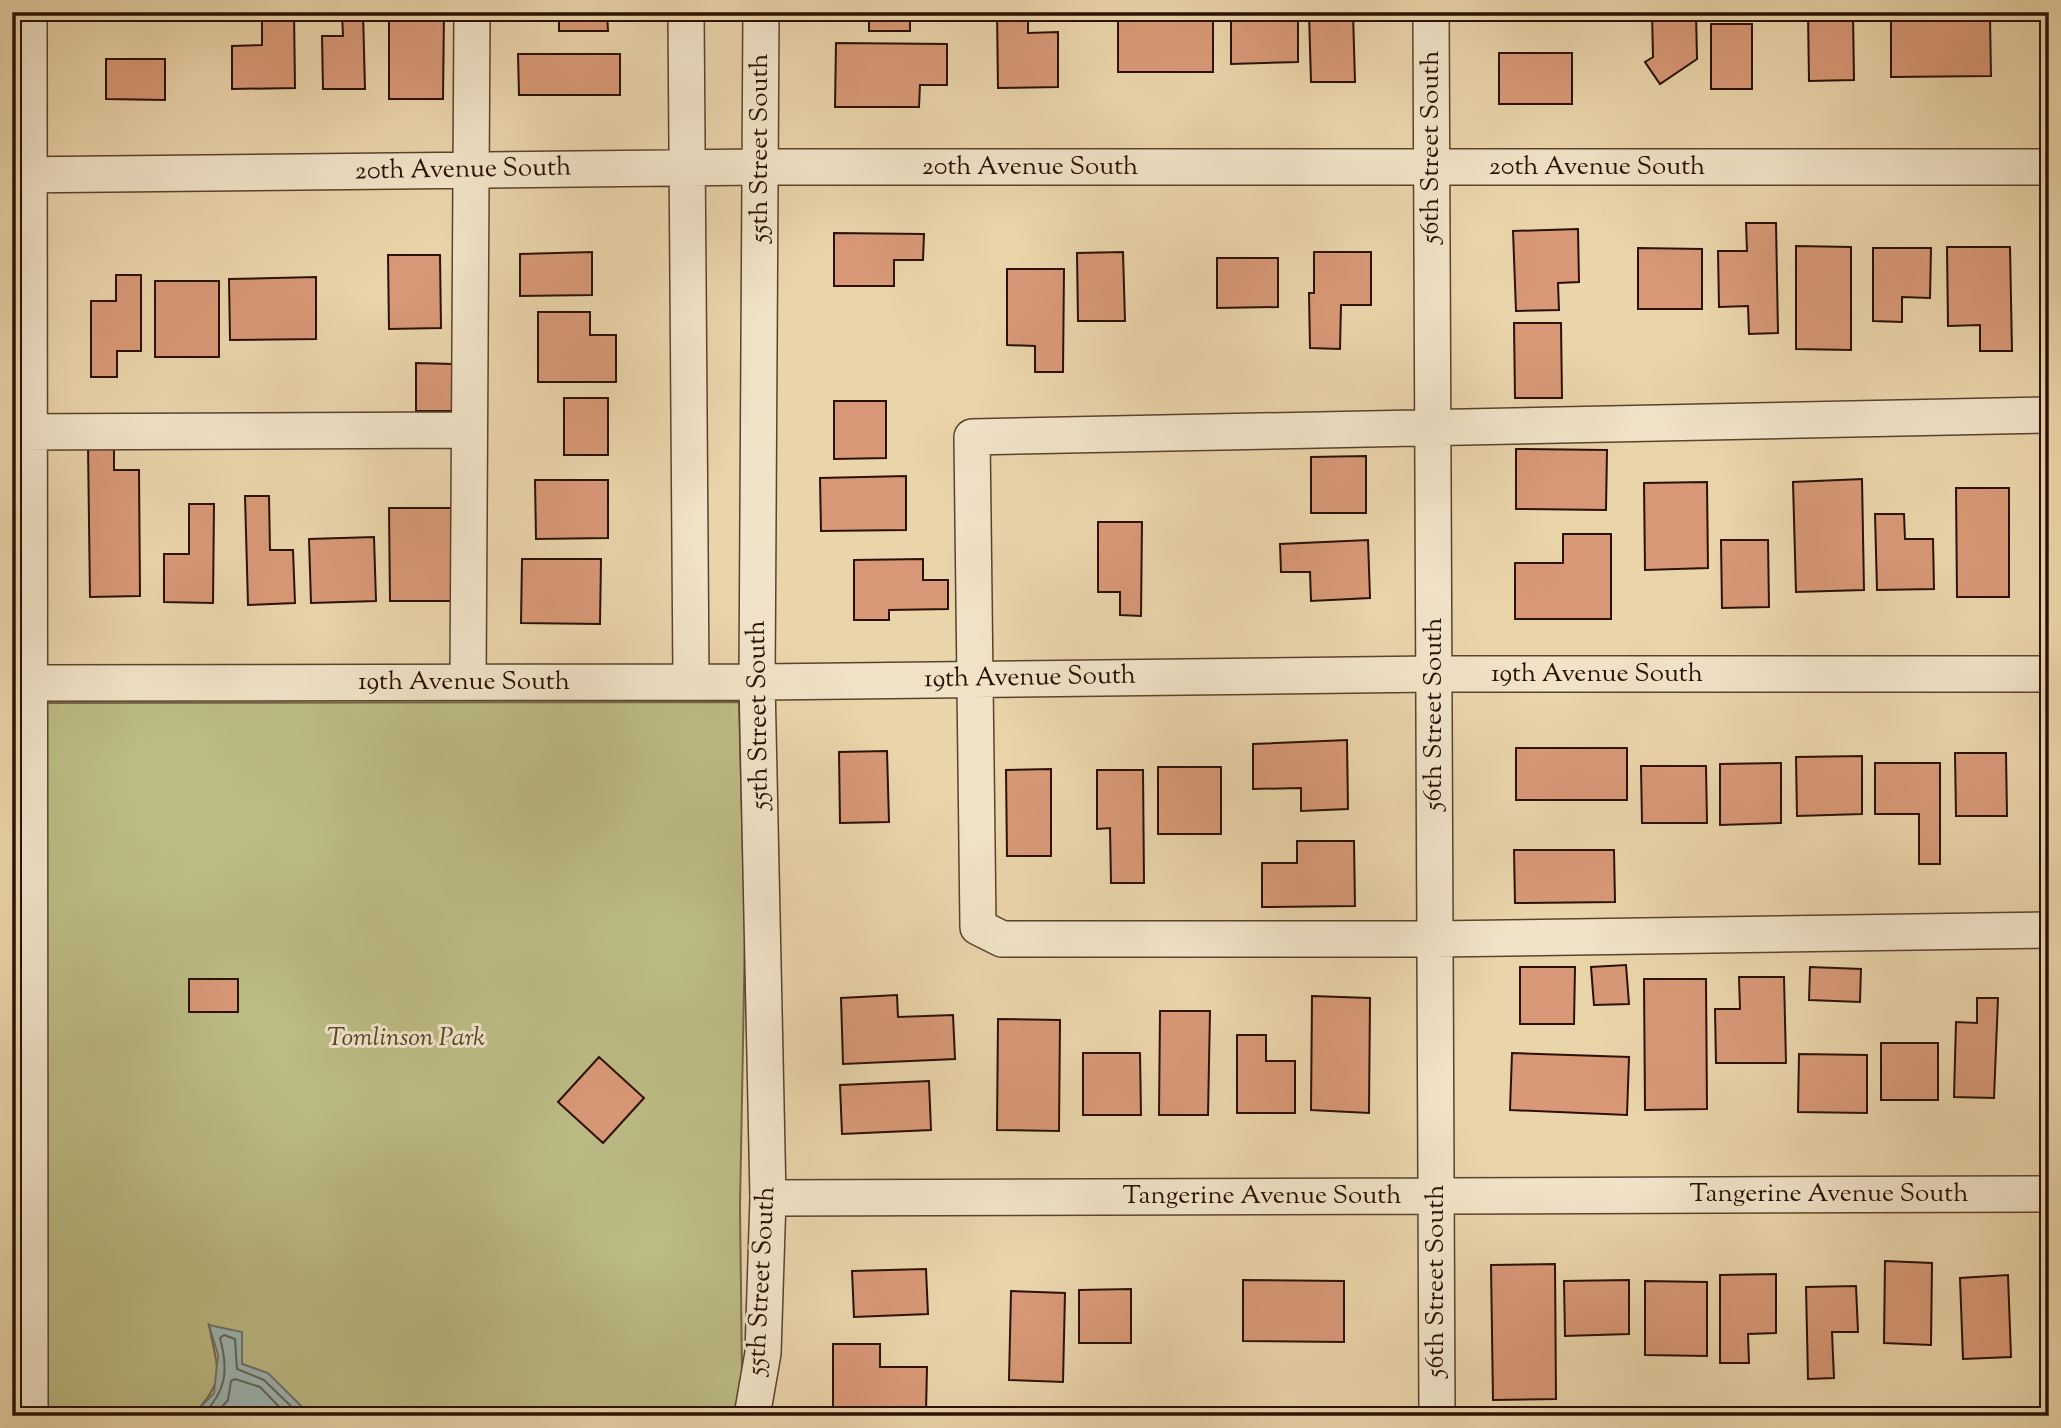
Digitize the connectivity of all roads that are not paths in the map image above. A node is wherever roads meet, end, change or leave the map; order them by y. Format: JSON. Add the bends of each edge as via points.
{"nodes":[{"id":1,"x":29,"y":12,"type":"edge"},
{"id":2,"x":472,"y":12,"type":"edge"},
{"id":3,"x":686,"y":12,"type":"edge"},
{"id":4,"x":761,"y":12,"type":"edge"},
{"id":5,"x":1431,"y":12,"type":"edge"},
{"id":6,"x":760,"y":167,"type":"junction"},
{"id":7,"x":1431,"y":167,"type":"junction"},
{"id":8,"x":2049,"y":167,"type":"edge"},
{"id":9,"x":687,"y":168,"type":"junction"},
{"id":10,"x":469,"y":170,"type":"junction"},
{"id":11,"x":21,"y":175,"type":"edge"},
{"id":12,"x":2049,"y":415,"type":"edge"},
{"id":13,"x":1433,"y":425,"type":"junction"},
{"id":14,"x":468,"y":430,"type":"junction"},
{"id":15,"x":21,"y":432,"type":"edge"},
{"id":16,"x":1434,"y":674,"type":"junction"},
{"id":17,"x":2049,"y":674,"type":"edge"},
{"id":18,"x":975,"y":679,"type":"junction"},
{"id":19,"x":691,"y":681,"type":"junction"},
{"id":20,"x":468,"y":682,"type":"junction"},
{"id":21,"x":757,"y":682,"type":"junction"},
{"id":22,"x":20,"y":683,"type":"edge"},
{"id":23,"x":2049,"y":930,"type":"edge"},
{"id":24,"x":1435,"y":939,"type":"junction"},
{"id":25,"x":20,"y":1071,"type":"edge"},
{"id":26,"x":2049,"y":1194,"type":"edge"},
{"id":27,"x":1436,"y":1195,"type":"junction"},
{"id":28,"x":768,"y":1198,"type":"junction"},
{"id":29,"x":20,"y":1298,"type":"edge"},
{"id":30,"x":30,"y":1416,"type":"edge"},
{"id":31,"x":752,"y":1416,"type":"edge"},
{"id":32,"x":1437,"y":1416,"type":"edge"}],
"edges":[{"from":1,"to":11,"type":"street"},
{"from":2,"to":10,"type":"street"},
{"from":3,"to":9,"type":"street"},
{"from":4,"to":6,"type":"street","name":"55th Street South"},
{"from":5,"to":7,"type":"street","name":"56th Street South"},
{"from":6,"to":7,"type":"street","name":"20th Avenue South"},
{"from":6,"to":9,"type":"street","name":"20th Avenue South"},
{"from":6,"to":21,"type":"street","name":"55th Street South"},
{"from":7,"to":8,"type":"street","name":"20th Avenue South"},
{"from":7,"to":13,"type":"street","name":"56th Street South"},
{"from":9,"to":10,"type":"street","name":"20th Avenue South"},
{"from":9,"to":19,"type":"street"},
{"from":10,"to":11,"type":"street","name":"20th Avenue South"},
{"from":10,"to":14,"type":"street"},
{"from":11,"to":15,"type":"street"},
{"from":12,"to":13,"type":"street"},
{"from":13,"to":16,"type":"street","name":"56th Street South"},
{"from":13,"to":18,"type":"street","via":[[972,437]]},
{"from":14,"to":15,"type":"street"},
{"from":14,"to":20,"type":"street"},
{"from":15,"to":22,"type":"street"},
{"from":16,"to":17,"type":"street","name":"19th Avenue South"},
{"from":16,"to":18,"type":"street","name":"19th Avenue South"},
{"from":16,"to":24,"type":"street","name":"56th Street South"},
{"from":18,"to":21,"type":"street","name":"19th Avenue South"},
{"from":18,"to":24,"type":"street","via":[[978,927],[1002,939]]},
{"from":19,"to":20,"type":"street","name":"19th Avenue South"},
{"from":19,"to":21,"type":"street","name":"19th Avenue South"},
{"from":20,"to":22,"type":"street","name":"19th Avenue South"},
{"from":21,"to":28,"type":"street","name":"55th Street South"},
{"from":22,"to":25,"type":"street"},
{"from":23,"to":24,"type":"street"},
{"from":24,"to":27,"type":"street","name":"56th Street South"},
{"from":25,"to":29,"type":"street"},
{"from":26,"to":27,"type":"street","name":"Tangerine Avenue South"},
{"from":27,"to":28,"type":"street","name":"Tangerine Avenue South"},
{"from":27,"to":32,"type":"street","name":"56th Street South"},
{"from":28,"to":31,"type":"street","name":"55th Street South","via":[[764,1353]]},
{"from":29,"to":30,"type":"street"}]}
